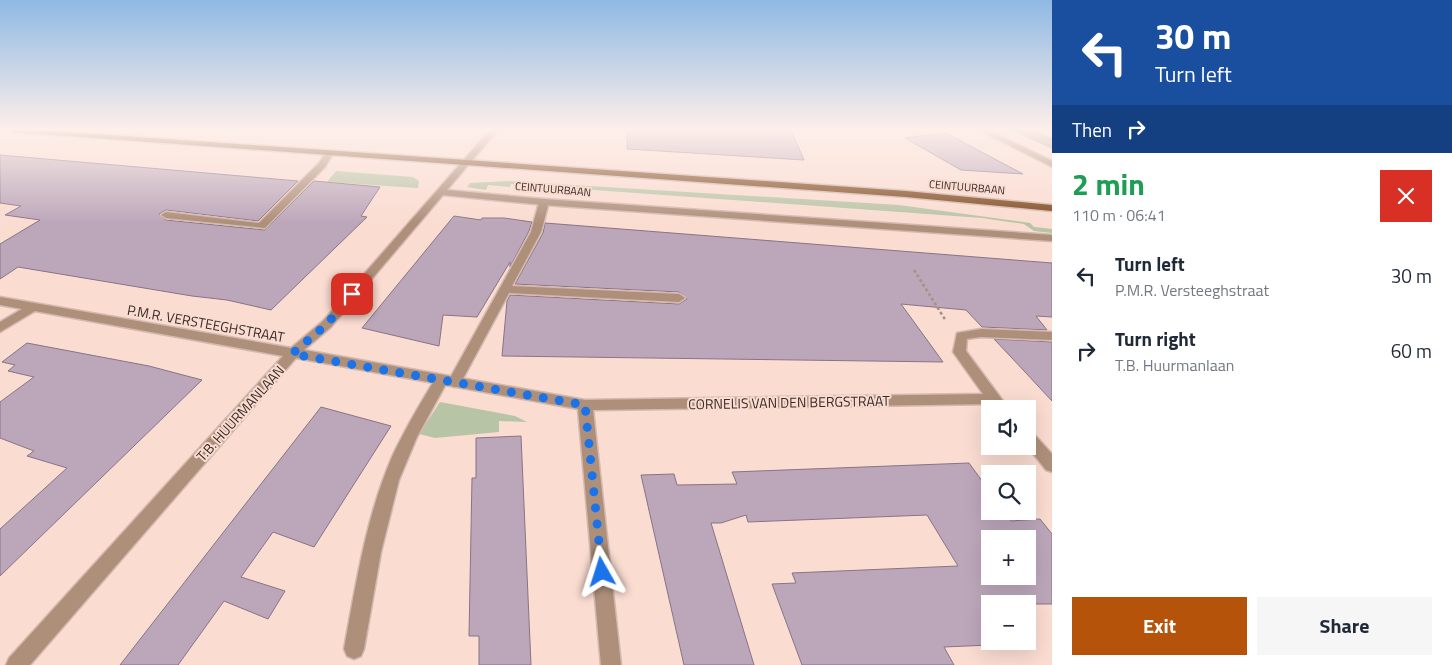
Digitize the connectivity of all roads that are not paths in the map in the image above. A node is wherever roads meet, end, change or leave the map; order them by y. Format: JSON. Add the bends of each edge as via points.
{"nodes":[{"id":1,"x":325,"y":161,"type":"edge"},
{"id":2,"x":434,"y":161,"type":"edge"},
{"id":3,"x":464,"y":163,"type":"junction"},
{"id":4,"x":440,"y":192,"type":"junction"},
{"id":5,"x":544,"y":202,"type":"junction"},
{"id":6,"x":1052,"y":208,"type":"edge"},
{"id":7,"x":166,"y":214,"type":"dead end"},
{"id":8,"x":1052,"y":238,"type":"edge"},
{"id":9,"x":505,"y":289,"type":"junction"},
{"id":10,"x":679,"y":298,"type":"dead end"},
{"id":11,"x":0,"y":301,"type":"edge"},
{"id":12,"x":33,"y":307,"type":"junction"},
{"id":13,"x":0,"y":328,"type":"edge"},
{"id":14,"x":1052,"y":336,"type":"edge"},
{"id":15,"x":292,"y":354,"type":"junction"},
{"id":16,"x":448,"y":381,"type":"junction"},
{"id":17,"x":995,"y":400,"type":"edge"},
{"id":18,"x":981,"y":404,"type":"edge"},
{"id":19,"x":585,"y":405,"type":"junction"},
{"id":20,"x":1036,"y":447,"type":"edge"},
{"id":21,"x":1052,"y":465,"type":"edge"},
{"id":22,"x":354,"y":650,"type":"dead end"},
{"id":23,"x":16,"y":665,"type":"edge"},
{"id":24,"x":611,"y":665,"type":"edge"}],
"edges":[{"from":1,"to":7,"type":"street","via":[[261,226]]},
{"from":2,"to":3,"type":"main road","name":"CEINTUURBAAN"},
{"from":3,"to":4,"type":"street","name":"T.B. HUURMANLAAN"},
{"from":3,"to":6,"type":"main road","name":"CEINTUURBAAN"},
{"from":4,"to":5,"type":"street","name":"CEINTUURBAAN"},
{"from":4,"to":15,"type":"street","name":"T.B. HUURMANLAAN","via":[[327,324]]},
{"from":5,"to":8,"type":"street","name":"CEINTUURBAAN"},
{"from":5,"to":9,"type":"street","via":[[536,232]]},
{"from":9,"to":10,"type":"street"},
{"from":9,"to":16,"type":"street"},
{"from":11,"to":12,"type":"street","name":"P.M.R. VERSTEEGHSTRAAT"},
{"from":12,"to":13,"type":"street"},
{"from":12,"to":15,"type":"street","name":"P.M.R. VERSTEEGHSTRAAT"},
{"from":14,"to":17,"type":"street","via":[[981,332],[960,336],[959,352]]},
{"from":15,"to":16,"type":"street","name":"P.M.R. VERSTEEGHSTRAAT"},
{"from":15,"to":23,"type":"street","name":"T.B. HUURMANLAAN"},
{"from":16,"to":19,"type":"street","name":"P.M.R. VERSTEEGHSTRAAT"},
{"from":16,"to":22,"type":"street","via":[[413,429],[400,458],[378,526]]},
{"from":18,"to":19,"type":"street","name":"CORNELIS VAN DEN BERGSTRAAT"},
{"from":19,"to":24,"type":"street"},
{"from":20,"to":21,"type":"street"}]}
